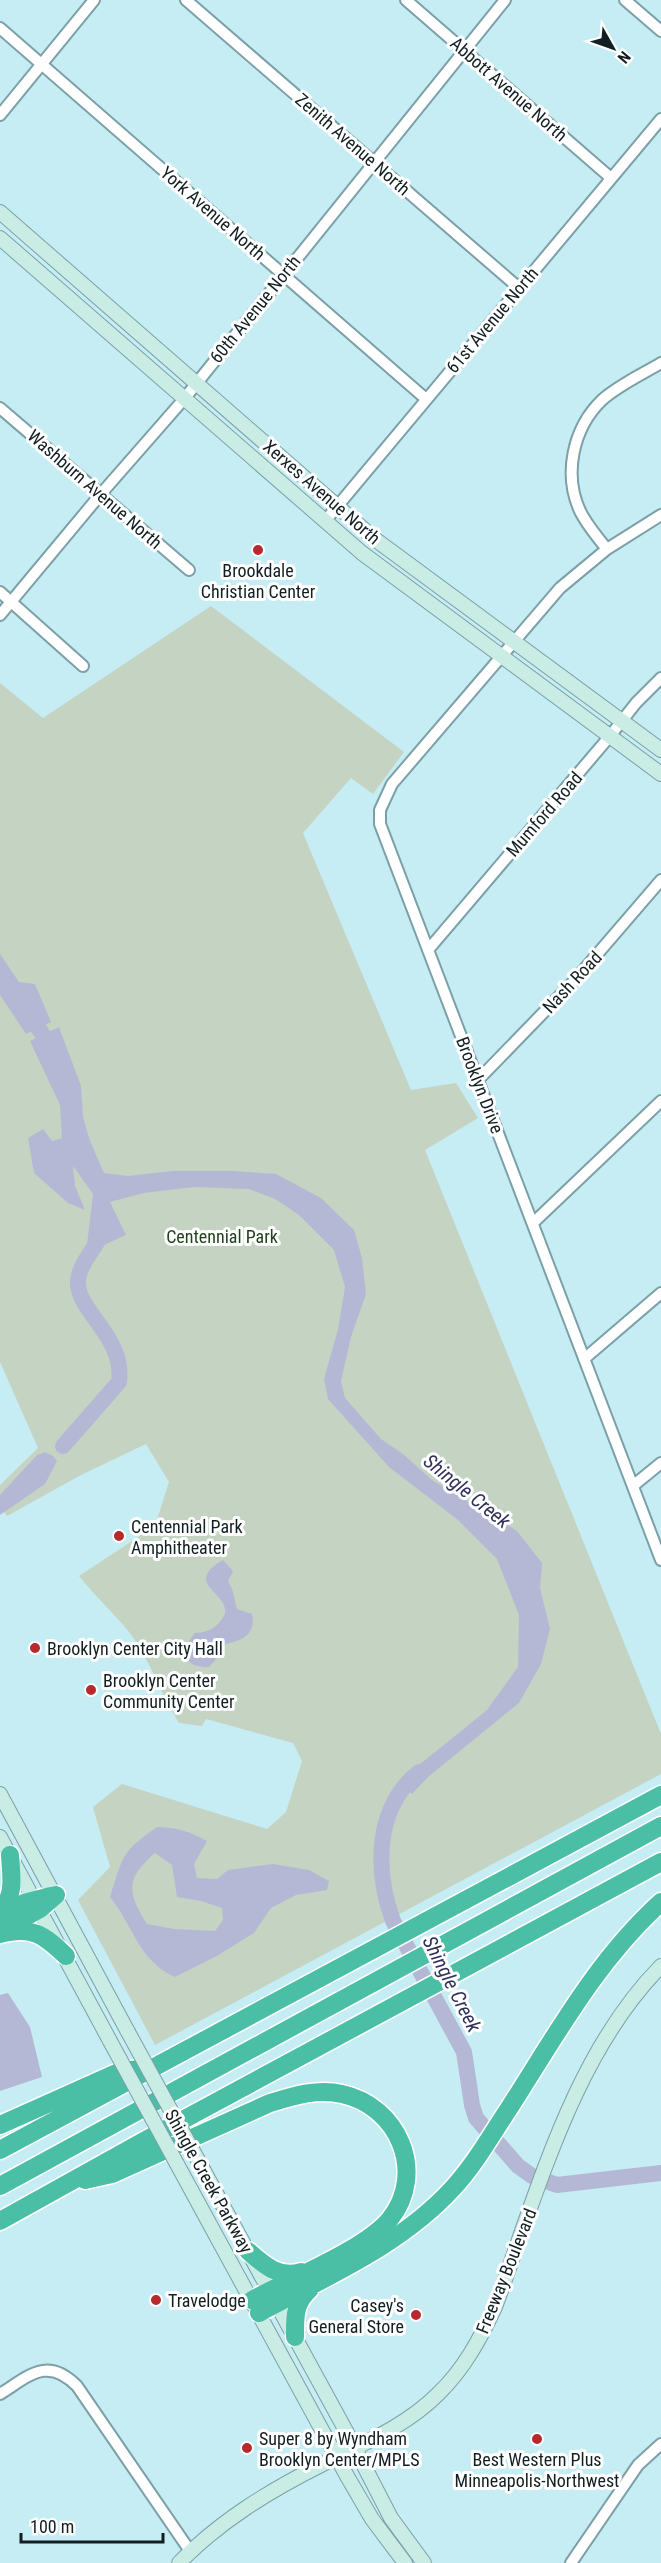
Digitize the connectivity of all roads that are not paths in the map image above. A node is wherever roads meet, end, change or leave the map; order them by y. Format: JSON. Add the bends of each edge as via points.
{"nodes":[{"id":1,"x":94,"y":0,"type":"edge"},
{"id":2,"x":186,"y":0,"type":"edge"},
{"id":3,"x":406,"y":0,"type":"edge"},
{"id":4,"x":505,"y":0,"type":"edge"},
{"id":5,"x":625,"y":0,"type":"edge"},
{"id":6,"x":0,"y":28,"type":"edge"},
{"id":7,"x":661,"y":31,"type":"edge"},
{"id":8,"x":464,"y":51,"type":"junction"},
{"id":9,"x":41,"y":64,"type":"junction"},
{"id":10,"x":0,"y":115,"type":"edge"},
{"id":11,"x":661,"y":119,"type":"edge"},
{"id":12,"x":374,"y":162,"type":"junction"},
{"id":13,"x":611,"y":178,"type":"junction"},
{"id":14,"x":0,"y":212,"type":"edge"},
{"id":15,"x":0,"y":238,"type":"edge"},
{"id":16,"x":283,"y":274,"type":"junction"},
{"id":17,"x":519,"y":288,"type":"junction"},
{"id":18,"x":661,"y":363,"type":"edge"},
{"id":19,"x":196,"y":383,"type":"junction"},
{"id":20,"x":184,"y":399,"type":"junction"},
{"id":21,"x":426,"y":399,"type":"junction"},
{"id":22,"x":0,"y":408,"type":"edge"},
{"id":23,"x":100,"y":495,"type":"junction"},
{"id":24,"x":338,"y":506,"type":"junction"},
{"id":25,"x":661,"y":515,"type":"edge"},
{"id":26,"x":325,"y":521,"type":"junction"},
{"id":27,"x":607,"y":549,"type":"junction"},
{"id":28,"x":189,"y":570,"type":"dead end"},
{"id":29,"x":0,"y":592,"type":"edge"},
{"id":30,"x":12,"y":602,"type":"junction"},
{"id":31,"x":0,"y":615,"type":"edge"},
{"id":32,"x":513,"y":642,"type":"junction"},
{"id":33,"x":502,"y":657,"type":"junction"},
{"id":34,"x":82,"y":666,"type":"dead end"},
{"id":35,"x":661,"y":678,"type":"edge"},
{"id":36,"x":621,"y":721,"type":"junction"},
{"id":37,"x":610,"y":736,"type":"junction"},
{"id":38,"x":661,"y":750,"type":"edge"},
{"id":39,"x":661,"y":774,"type":"edge"},
{"id":40,"x":661,"y":880,"type":"edge"},
{"id":41,"x":428,"y":950,"type":"junction"},
{"id":42,"x":478,"y":1080,"type":"junction"},
{"id":43,"x":661,"y":1101,"type":"edge"},
{"id":44,"x":533,"y":1223,"type":"junction"},
{"id":45,"x":661,"y":1293,"type":"edge"},
{"id":46,"x":584,"y":1359,"type":"junction"},
{"id":47,"x":661,"y":1463,"type":"edge"},
{"id":48,"x":634,"y":1485,"type":"junction"},
{"id":49,"x":661,"y":1560,"type":"edge"},
{"id":50,"x":0,"y":1794,"type":"edge"},
{"id":51,"x":661,"y":1795,"type":"edge"},
{"id":52,"x":661,"y":1826,"type":"edge"},
{"id":53,"x":0,"y":1837,"type":"edge"},
{"id":54,"x":10,"y":1855,"type":"junction"},
{"id":55,"x":661,"y":1862,"type":"edge"},
{"id":56,"x":56,"y":1895,"type":"junction"},
{"id":57,"x":661,"y":1902,"type":"edge"},
{"id":58,"x":37,"y":1904,"type":"junction"},
{"id":59,"x":0,"y":1913,"type":"edge"},
{"id":60,"x":0,"y":1933,"type":"edge"},
{"id":61,"x":66,"y":1956,"type":"junction"},
{"id":62,"x":661,"y":1966,"type":"edge"},
{"id":63,"x":155,"y":2067,"type":"junction"},
{"id":64,"x":0,"y":2125,"type":"edge"},
{"id":65,"x":0,"y":2150,"type":"edge"},
{"id":66,"x":62,"y":2185,"type":"junction"},
{"id":67,"x":0,"y":2186,"type":"edge"},
{"id":68,"x":0,"y":2221,"type":"edge"},
{"id":69,"x":248,"y":2251,"type":"junction"},
{"id":70,"x":315,"y":2276,"type":"junction"},
{"id":71,"x":273,"y":2297,"type":"junction"},
{"id":72,"x":256,"y":2306,"type":"junction"},
{"id":73,"x":295,"y":2337,"type":"junction"},
{"id":74,"x":0,"y":2394,"type":"edge"},
{"id":75,"x":661,"y":2444,"type":"edge"},
{"id":76,"x":355,"y":2448,"type":"junction"},
{"id":77,"x":337,"y":2458,"type":"junction"},
{"id":78,"x":190,"y":2551,"type":"junction"},
{"id":79,"x":179,"y":2563,"type":"edge"},
{"id":80,"x":405,"y":2563,"type":"edge"},
{"id":81,"x":424,"y":2563,"type":"edge"},
{"id":82,"x":571,"y":2563,"type":"edge"}],
"edges":[{"from":1,"to":9,"type":"street"},
{"from":2,"to":12,"type":"street","name":"Zenith Avenue North"},
{"from":3,"to":8,"type":"street","name":"Abbott Avenue North"},
{"from":4,"to":8,"type":"street","name":"60th Avenue North"},
{"from":5,"to":7,"type":"street"},
{"from":6,"to":9,"type":"street","name":"York Avenue North"},
{"from":8,"to":12,"type":"street","name":"60th Avenue North"},
{"from":8,"to":13,"type":"street","name":"Abbott Avenue North"},
{"from":9,"to":10,"type":"street"},
{"from":9,"to":16,"type":"street","name":"York Avenue North"},
{"from":11,"to":13,"type":"street","name":"61st Avenue North"},
{"from":12,"to":16,"type":"street","name":"60th Avenue North"},
{"from":12,"to":17,"type":"street","name":"Zenith Avenue North"},
{"from":13,"to":17,"type":"street","name":"61st Avenue North"},
{"from":14,"to":19,"type":"street","name":"Xerxes Avenue North"},
{"from":15,"to":20,"type":"street","name":"Xerxes Avenue North"},
{"from":16,"to":19,"type":"street","name":"60th Avenue North"},
{"from":16,"to":21,"type":"street","name":"York Avenue North"},
{"from":17,"to":21,"type":"street","name":"61st Avenue North"},
{"from":18,"to":27,"type":"street","via":[[602,400],[579,432],[573,451],[573,491],[580,510]]},
{"from":19,"to":20,"type":"street","name":"60th Avenue North"},
{"from":19,"to":24,"type":"street","name":"Xerxes Avenue North"},
{"from":20,"to":23,"type":"street","name":"60th Avenue North"},
{"from":20,"to":26,"type":"street","name":"Xerxes Avenue North"},
{"from":21,"to":24,"type":"street","name":"61st Avenue North"},
{"from":22,"to":23,"type":"street","name":"Washburn Avenue North"},
{"from":23,"to":28,"type":"street","name":"Washburn Avenue North"},
{"from":23,"to":30,"type":"street","name":"60th Avenue North"},
{"from":24,"to":26,"type":"street","name":"61st Avenue North"},
{"from":24,"to":32,"type":"street","name":"Xerxes Avenue North","via":[[403,562]]},
{"from":25,"to":27,"type":"street","name":"Brooklyn Drive"},
{"from":26,"to":33,"type":"street","name":"Xerxes Avenue North"},
{"from":27,"to":32,"type":"street","name":"Brooklyn Drive","via":[[560,588]]},
{"from":29,"to":30,"type":"street"},
{"from":30,"to":31,"type":"street","name":"60th Avenue North"},
{"from":30,"to":34,"type":"street"},
{"from":32,"to":33,"type":"street","name":"Brooklyn Drive"},
{"from":32,"to":36,"type":"street","name":"Xerxes Avenue North"},
{"from":33,"to":37,"type":"street","name":"Xerxes Avenue North"},
{"from":33,"to":41,"type":"street","name":"Brooklyn Drive","via":[[392,784],[380,810],[380,824]]},
{"from":35,"to":36,"type":"street","name":"Mumford Road"},
{"from":36,"to":37,"type":"street","name":"Mumford Road"},
{"from":36,"to":38,"type":"street","name":"Xerxes Avenue North"},
{"from":37,"to":39,"type":"street","name":"Xerxes Avenue North"},
{"from":37,"to":41,"type":"street","name":"Mumford Road"},
{"from":40,"to":42,"type":"street","name":"Nash Road","via":[[575,980]]},
{"from":41,"to":42,"type":"street","name":"Brooklyn Drive"},
{"from":42,"to":44,"type":"street","name":"Brooklyn Drive"},
{"from":43,"to":44,"type":"street"},
{"from":44,"to":46,"type":"street","name":"Brooklyn Drive"},
{"from":45,"to":46,"type":"street"},
{"from":46,"to":48,"type":"street","name":"Brooklyn Drive"},
{"from":47,"to":48,"type":"street"},
{"from":48,"to":49,"type":"street","name":"Brooklyn Drive"},
{"from":50,"to":56,"type":"street","name":"Shingle Creek Parkway"},
{"from":51,"to":63,"type":"highway"},
{"from":52,"to":67,"type":"highway"},
{"from":53,"to":54,"type":"street","name":"Shingle Creek Parkway"},
{"from":54,"to":58,"type":"street","name":"Shingle Creek Parkway"},
{"from":54,"to":59,"type":"highway","via":[[11,1893]]},
{"from":55,"to":66,"type":"highway"},
{"from":56,"to":58,"type":"highway"},
{"from":56,"to":69,"type":"street","name":"Shingle Creek Parkway","bridge":true},
{"from":57,"to":70,"type":"highway","via":[[597,1972],[478,2158],[440,2201],[408,2229],[370,2254]]},
{"from":58,"to":59,"type":"highway"},
{"from":58,"to":60,"type":"highway"},
{"from":58,"to":61,"type":"street","name":"Shingle Creek Parkway"},
{"from":60,"to":61,"type":"highway","via":[[34,1932]]},
{"from":61,"to":72,"type":"street","name":"Shingle Creek Parkway","bridge":true},
{"from":62,"to":76,"type":"street","name":"Freeway Boulevard","via":[[620,2017],[575,2096],[495,2307],[467,2360],[421,2409]]},
{"from":63,"to":64,"type":"highway","via":[[121,2071]]},
{"from":63,"to":65,"type":"highway"},
{"from":66,"to":68,"type":"highway"},
{"from":66,"to":70,"type":"highway","via":[[112,2174],[288,2097],[324,2092],[354,2097],[381,2114],[400,2137],[406,2156],[406,2185],[395,2212],[382,2228]]},
{"from":69,"to":70,"type":"highway","via":[[282,2274]]},
{"from":69,"to":71,"type":"street","name":"Shingle Creek Parkway"},
{"from":70,"to":71,"type":"highway"},
{"from":70,"to":73,"type":"highway","via":[[297,2304]]},
{"from":71,"to":72,"type":"highway"},
{"from":71,"to":73,"type":"street","name":"Shingle Creek Parkway"},
{"from":72,"to":77,"type":"street","name":"Shingle Creek Parkway"},
{"from":73,"to":76,"type":"street","name":"Shingle Creek Parkway"},
{"from":74,"to":78,"type":"street","via":[[38,2371],[68,2377]]},
{"from":75,"to":82,"type":"street","via":[[638,2465]]},
{"from":76,"to":77,"type":"street","name":"Freeway Boulevard"},
{"from":76,"to":81,"type":"street","name":"Shingle Creek Parkway","via":[[391,2518]]},
{"from":77,"to":78,"type":"street","name":"Freeway Boulevard","via":[[250,2505]]},
{"from":77,"to":80,"type":"street","name":"Shingle Creek Parkway","via":[[372,2519]]},
{"from":78,"to":79,"type":"street","name":"Freeway Boulevard"}]}
